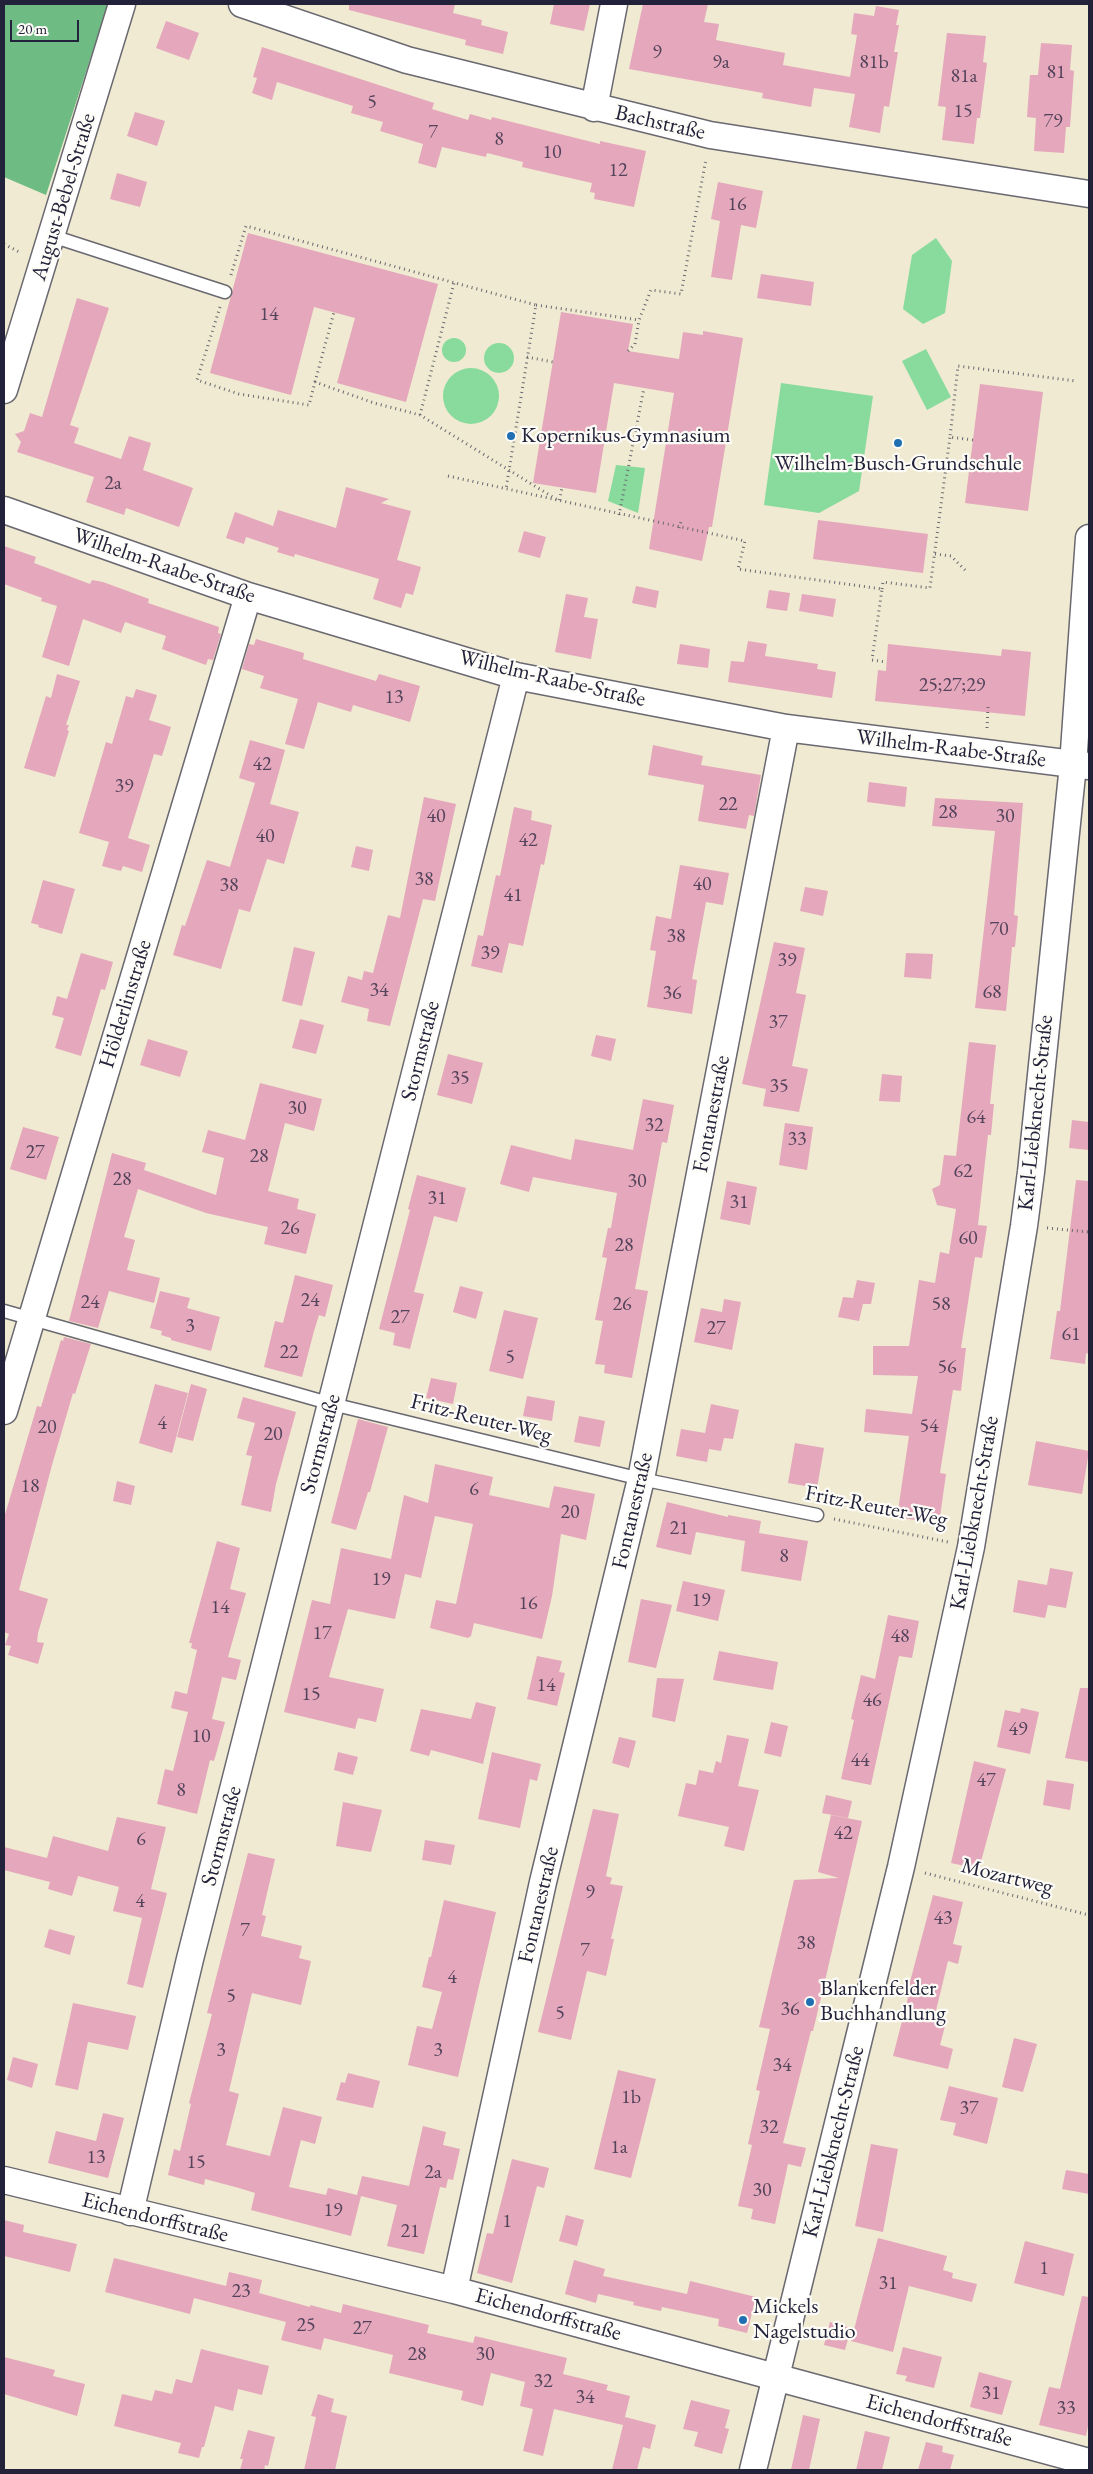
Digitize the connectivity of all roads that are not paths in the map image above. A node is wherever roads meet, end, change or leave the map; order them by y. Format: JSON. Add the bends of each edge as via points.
{"nodes":[{"id":1,"x":122,"y":4,"type":"edge"},
{"id":2,"x":242,"y":4,"type":"edge"},
{"id":3,"x":614,"y":4,"type":"edge"},
{"id":4,"x":594,"y":108,"type":"junction"},
{"id":5,"x":1089,"y":194,"type":"edge"},
{"id":6,"x":52,"y":236,"type":"junction"},
{"id":7,"x":225,"y":292,"type":"road end"},
{"id":8,"x":4,"y":390,"type":"edge"},
{"id":9,"x":4,"y":510,"type":"edge"},
{"id":10,"x":1089,"y":538,"type":"edge"},
{"id":11,"x":248,"y":596,"type":"junction"},
{"id":12,"x":516,"y":676,"type":"junction"},
{"id":13,"x":786,"y":728,"type":"junction"},
{"id":14,"x":1081,"y":766,"type":"edge"},
{"id":15,"x":4,"y":1311,"type":"edge"},
{"id":16,"x":31,"y":1320,"type":"junction"},
{"id":17,"x":332,"y":1404,"type":"junction"},
{"id":18,"x":4,"y":1411,"type":"edge"},
{"id":19,"x":641,"y":1479,"type":"junction"},
{"id":20,"x":816,"y":1515,"type":"road end"},
{"id":21,"x":4,"y":2180,"type":"edge"},
{"id":22,"x":130,"y":2212,"type":"junction"},
{"id":23,"x":454,"y":2290,"type":"junction"},
{"id":24,"x":777,"y":2376,"type":"junction"},
{"id":25,"x":1089,"y":2462,"type":"edge"},
{"id":26,"x":754,"y":2470,"type":"edge"}],
"edges":[{"from":1,"to":6,"type":"street","name":"August-Bebel-Straße"},
{"from":2,"to":4,"type":"street","name":"Bachstraße","via":[[407,60]]},
{"from":3,"to":4,"type":"street"},
{"from":4,"to":5,"type":"street","name":"Bachstraße","via":[[710,135]]},
{"from":6,"to":7,"type":"lane"},
{"from":6,"to":8,"type":"street","name":"August-Bebel-Straße"},
{"from":9,"to":11,"type":"street","name":"Wilhelm-Raabe-Straße"},
{"from":10,"to":14,"type":"street","name":"Karl-Liebknecht-Straße"},
{"from":11,"to":12,"type":"street","name":"Wilhelm-Raabe-Straße"},
{"from":11,"to":16,"type":"street","name":"Hölderlinstraße"},
{"from":12,"to":13,"type":"street","name":"Wilhelm-Raabe-Straße"},
{"from":12,"to":17,"type":"street","name":"Stormstraße"},
{"from":13,"to":14,"type":"street","name":"Wilhelm-Raabe-Straße"},
{"from":13,"to":19,"type":"street","name":"Fontanestraße"},
{"from":14,"to":24,"type":"street","name":"Karl-Liebknecht-Straße","via":[[1024,1226],[971,1547],[898,1876]]},
{"from":15,"to":16,"type":"lane","name":"Fritz-Reuter-Weg"},
{"from":16,"to":17,"type":"lane","name":"Fritz-Reuter-Weg"},
{"from":16,"to":18,"type":"street","name":"Hölderlinstraße"},
{"from":17,"to":19,"type":"lane","name":"Fritz-Reuter-Weg"},
{"from":17,"to":22,"type":"street","name":"Stormstraße","via":[[190,1959]]},
{"from":19,"to":20,"type":"lane","name":"Fritz-Reuter-Weg"},
{"from":19,"to":23,"type":"street","name":"Fontanestraße","via":[[543,1882]]},
{"from":21,"to":22,"type":"street","name":"Eichendorffstraße"},
{"from":22,"to":23,"type":"street","name":"Eichendorffstraße"},
{"from":23,"to":24,"type":"street","name":"Eichendorffstraße"},
{"from":24,"to":25,"type":"street","name":"Eichendorffstraße"},
{"from":24,"to":26,"type":"street","name":"Karl-Liebknecht-Straße"}]}
